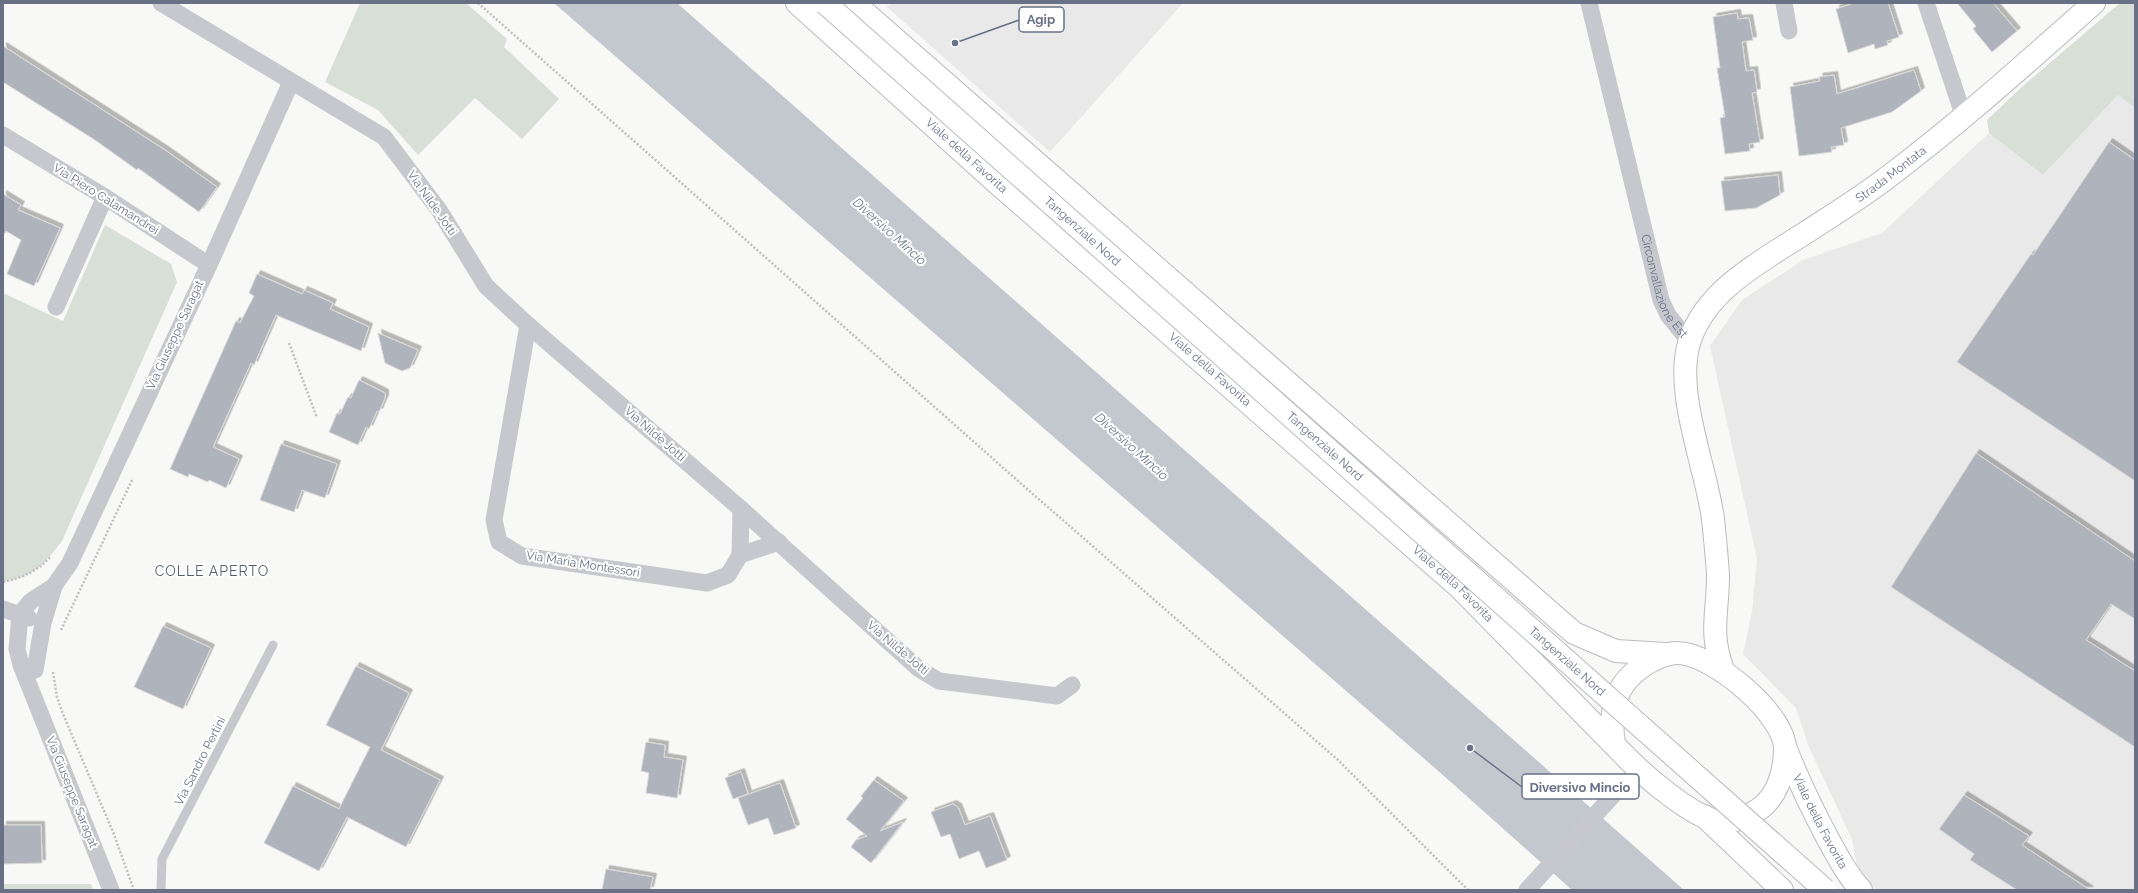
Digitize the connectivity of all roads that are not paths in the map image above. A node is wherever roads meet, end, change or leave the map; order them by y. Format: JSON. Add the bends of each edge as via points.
{"nodes":[{"id":1,"x":161,"y":3,"type":"edge"},
{"id":2,"x":796,"y":3,"type":"edge"},
{"id":3,"x":825,"y":3,"type":"edge"},
{"id":4,"x":854,"y":3,"type":"edge"},
{"id":5,"x":1588,"y":3,"type":"edge"},
{"id":6,"x":1784,"y":3,"type":"edge"},
{"id":7,"x":1926,"y":3,"type":"edge"},
{"id":8,"x":2094,"y":3,"type":"edge"},
{"id":9,"x":1789,"y":31,"type":"dead end"},
{"id":10,"x":291,"y":82,"type":"junction"},
{"id":11,"x":1964,"y":117,"type":"junction"},
{"id":12,"x":3,"y":135,"type":"edge"},
{"id":13,"x":105,"y":197,"type":"junction"},
{"id":14,"x":208,"y":265,"type":"junction"},
{"id":15,"x":56,"y":307,"type":"dead end"},
{"id":16,"x":528,"y":325,"type":"junction"},
{"id":17,"x":1689,"y":341,"type":"junction"},
{"id":18,"x":741,"y":509,"type":"junction"},
{"id":19,"x":779,"y":542,"type":"junction"},
{"id":20,"x":740,"y":555,"type":"junction"},
{"id":21,"x":54,"y":586,"type":"junction"},
{"id":22,"x":3,"y":609,"type":"edge"},
{"id":23,"x":20,"y":614,"type":"junction"},
{"id":24,"x":1714,"y":618,"type":"junction"},
{"id":25,"x":273,"y":645,"type":"dead end"},
{"id":26,"x":1672,"y":653,"type":"junction"},
{"id":27,"x":35,"y":670,"type":"junction"},
{"id":28,"x":1723,"y":670,"type":"junction"},
{"id":29,"x":1072,"y":685,"type":"dead end"},
{"id":30,"x":33,"y":694,"type":"junction"},
{"id":31,"x":1785,"y":748,"type":"junction"},
{"id":32,"x":1620,"y":751,"type":"junction"},
{"id":33,"x":1636,"y":778,"type":"junction"},
{"id":34,"x":1704,"y":816,"type":"junction"},
{"id":35,"x":111,"y":890,"type":"edge"},
{"id":36,"x":161,"y":890,"type":"edge"},
{"id":37,"x":1527,"y":890,"type":"edge"},
{"id":38,"x":1782,"y":890,"type":"edge"},
{"id":39,"x":1825,"y":890,"type":"edge"},
{"id":40,"x":1861,"y":890,"type":"edge"}],
"edges":[{"from":1,"to":10,"type":"street","name":"Via Nilde Jotti"},
{"from":2,"to":32,"type":"main road","name":"Viale della Favorita","via":[[997,183],[1460,588]]},
{"from":3,"to":39,"type":"main road","name":"Tangenziale Nord","bridge":true},
{"from":4,"to":26,"type":"main road","via":[[1574,633],[1616,651]]},
{"from":5,"to":17,"type":"street","name":"Circonvallazione Est","via":[[1661,300],[1668,315]]},
{"from":6,"to":9,"type":"street"},
{"from":7,"to":11,"type":"street"},
{"from":8,"to":11,"type":"main road","name":"Strada Montata"},
{"from":10,"to":14,"type":"street","name":"Via Giuseppe Saragat"},
{"from":10,"to":16,"type":"street","name":"Via Nilde Jotti","via":[[384,137],[439,210],[486,286]]},
{"from":11,"to":17,"type":"main road","name":"Strada Montata","via":[[1888,177],[1764,259],[1726,288],[1698,319]]},
{"from":12,"to":13,"type":"street","name":"Via Piero Calamandrei"},
{"from":13,"to":14,"type":"street","name":"Via Piero Calamandrei"},
{"from":13,"to":15,"type":"street"},
{"from":14,"to":21,"type":"street","name":"Via Giuseppe Saragat","via":[[70,563]]},
{"from":16,"to":18,"type":"street","name":"Via Nilde Jotti"},
{"from":16,"to":20,"type":"street","name":"Via Maria Montessori","via":[[494,520],[499,542],[522,556],[707,583],[728,575]]},
{"from":17,"to":24,"type":"main road","name":"Circonvallazione Est","via":[[1684,374],[1685,391],[1713,519],[1718,577]]},
{"from":18,"to":19,"type":"street","name":"Via Nilde Jotti"},
{"from":18,"to":20,"type":"street"},
{"from":19,"to":20,"type":"street"},
{"from":19,"to":29,"type":"street","name":"Via Nilde Jotti","via":[[919,669],[939,681],[1057,696]]},
{"from":21,"to":23,"type":"street","name":"Via Giuseppe Saragat","via":[[31,602]]},
{"from":21,"to":27,"type":"street","name":"Via Giuseppe Saragat","via":[[43,623]]},
{"from":22,"to":23,"type":"street"},
{"from":23,"to":27,"type":"street","name":"Via Giuseppe Saragat","via":[[30,620],[27,647],[30,662]]},
{"from":23,"to":30,"type":"street","name":"Via Giuseppe Saragat","via":[[17,649]]},
{"from":24,"to":26,"type":"main road","via":[[1695,642]]},
{"from":24,"to":28,"type":"main road","name":"Circonvallazione Est","via":[[1715,647]]},
{"from":25,"to":36,"type":"lane","name":"Via Sandro Pertini","via":[[162,859]]},
{"from":26,"to":28,"type":"main road","via":[[1699,658]]},
{"from":26,"to":32,"type":"main road","via":[[1652,660],[1640,668],[1622,686],[1617,695],[1611,723]]},
{"from":27,"to":30,"type":"street","name":"Via Giuseppe Saragat"},
{"from":28,"to":31,"type":"main road","name":"Viale della Favorita","via":[[1767,711],[1780,733]]},
{"from":30,"to":35,"type":"street","name":"Via Giuseppe Saragat"},
{"from":31,"to":34,"type":"main road","via":[[1784,765],[1779,781],[1762,806],[1746,817],[1735,820],[1716,821]]},
{"from":31,"to":40,"type":"main road","name":"Viale della Favorita","via":[[1802,790],[1820,824],[1848,876]]},
{"from":32,"to":33,"type":"main road","name":"Viale della Favorita"},
{"from":33,"to":34,"type":"main road","name":"Viale della Favorita"},
{"from":33,"to":37,"type":"street","via":[[1600,808]]},
{"from":34,"to":38,"type":"main road"}]}
